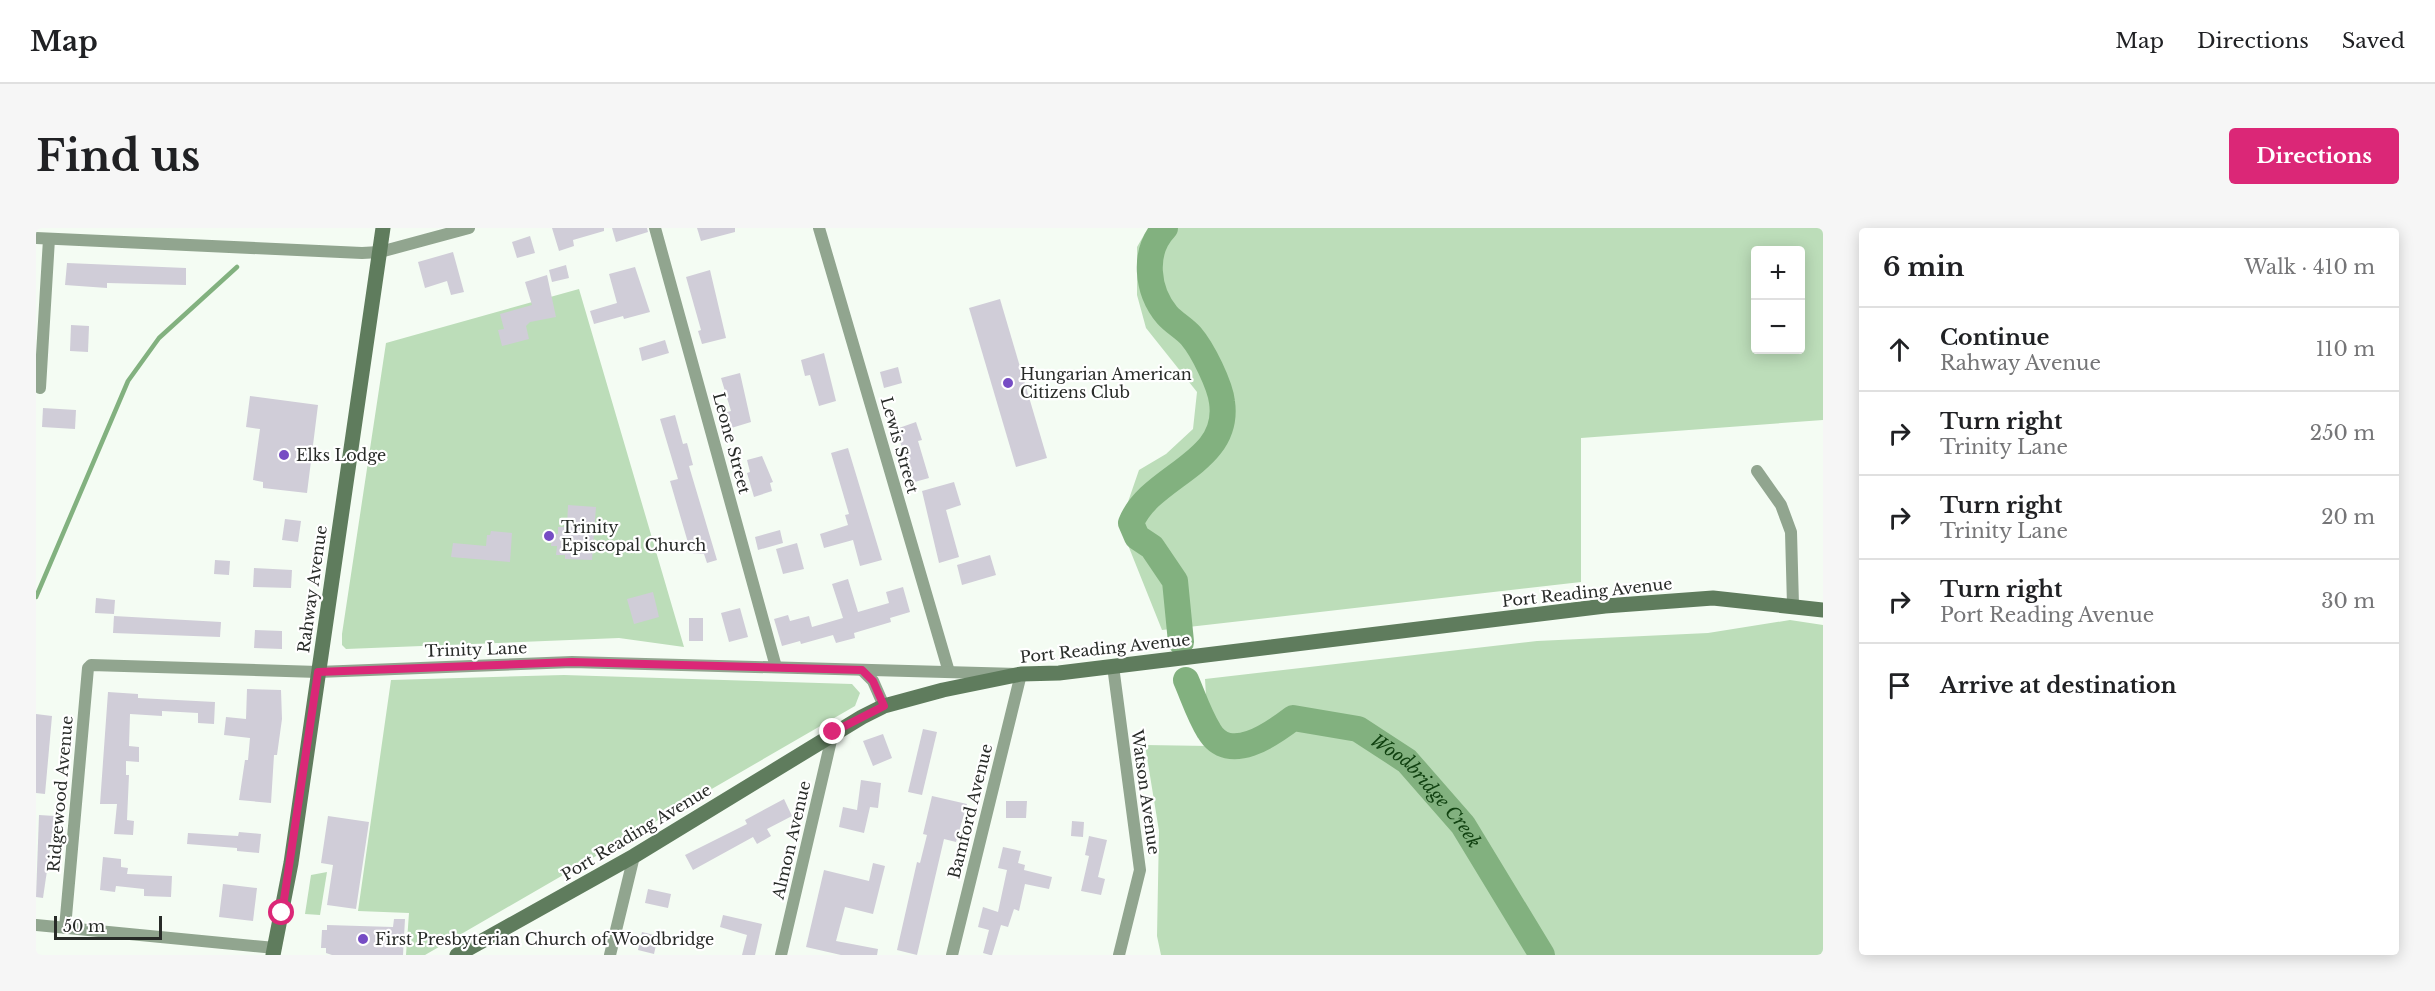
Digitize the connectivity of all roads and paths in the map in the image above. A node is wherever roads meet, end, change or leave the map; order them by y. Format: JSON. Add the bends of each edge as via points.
{"nodes":[{"id":1,"x":383,"y":228,"type":"edge"},
{"id":2,"x":469,"y":228,"type":"edge"},
{"id":3,"x":655,"y":228,"type":"edge"},
{"id":4,"x":819,"y":228,"type":"edge"},
{"id":5,"x":42,"y":238,"type":"edge"},
{"id":6,"x":380,"y":252,"type":"junction"},
{"id":7,"x":40,"y":388,"type":"dead end"},
{"id":8,"x":1757,"y":471,"type":"dead end"},
{"id":9,"x":1793,"y":605,"type":"junction"},
{"id":10,"x":1823,"y":610,"type":"edge"},
{"id":11,"x":91,"y":665,"type":"joint"},
{"id":12,"x":1113,"y":666,"type":"junction"},
{"id":13,"x":776,"y":668,"type":"junction"},
{"id":14,"x":862,"y":670,"type":"junction"},
{"id":15,"x":318,"y":672,"type":"junction"},
{"id":16,"x":949,"y":672,"type":"junction"},
{"id":17,"x":1021,"y":674,"type":"junction"},
{"id":18,"x":884,"y":706,"type":"junction"},
{"id":19,"x":833,"y":732,"type":"junction"},
{"id":20,"x":634,"y":856,"type":"junction"},
{"id":21,"x":36,"y":925,"type":"edge"},
{"id":22,"x":64,"y":928,"type":"junction"},
{"id":23,"x":274,"y":952,"type":"edge"},
{"id":24,"x":457,"y":955,"type":"edge"},
{"id":25,"x":610,"y":955,"type":"edge"},
{"id":26,"x":781,"y":955,"type":"edge"},
{"id":27,"x":952,"y":955,"type":"edge"},
{"id":28,"x":1119,"y":955,"type":"edge"}],
"edges":[{"from":1,"to":6,"type":"main road","name":"Rahway Avenue"},
{"from":2,"to":6,"type":"street"},
{"from":3,"to":13,"type":"street","name":"Leone Street"},
{"from":4,"to":16,"type":"street","name":"Lewis Street"},
{"from":5,"to":6,"type":"street"},
{"from":5,"to":7,"type":"street"},
{"from":6,"to":15,"type":"main road","name":"Rahway Avenue"},
{"from":8,"to":9,"type":"street","via":[[1781,505],[1791,532]]},
{"from":9,"to":10,"type":"main road","name":"Port Reading Avenue"},
{"from":9,"to":12,"type":"main road","name":"Port Reading Avenue","via":[[1713,598],[1605,606]]},
{"from":11,"to":15,"type":"street","name":"Trinity Lane"},
{"from":11,"to":22,"type":"street","name":"Ridgewood Avenue"},
{"from":12,"to":17,"type":"main road","name":"Port Reading Avenue"},
{"from":12,"to":28,"type":"street","name":"Watson Avenue","via":[[1140,870]]},
{"from":13,"to":14,"type":"street","name":"Trinity Lane"},
{"from":13,"to":15,"type":"street","name":"Trinity Lane","via":[[572,662]]},
{"from":14,"to":16,"type":"street","name":"Trinity Lane"},
{"from":14,"to":18,"type":"street","via":[[873,681]]},
{"from":15,"to":23,"type":"main road","name":"Rahway Avenue"},
{"from":16,"to":17,"type":"street","name":"Trinity Lane"},
{"from":17,"to":18,"type":"main road","name":"Port Reading Avenue"},
{"from":17,"to":27,"type":"street","name":"Bamford Avenue"},
{"from":18,"to":19,"type":"main road","name":"Port Reading Avenue"},
{"from":19,"to":20,"type":"main road","name":"Port Reading Avenue"},
{"from":19,"to":26,"type":"street","name":"Almon Avenue"},
{"from":20,"to":24,"type":"main road","name":"Port Reading Avenue"},
{"from":20,"to":25,"type":"street"},
{"from":21,"to":22,"type":"street"},
{"from":22,"to":23,"type":"street"}]}
